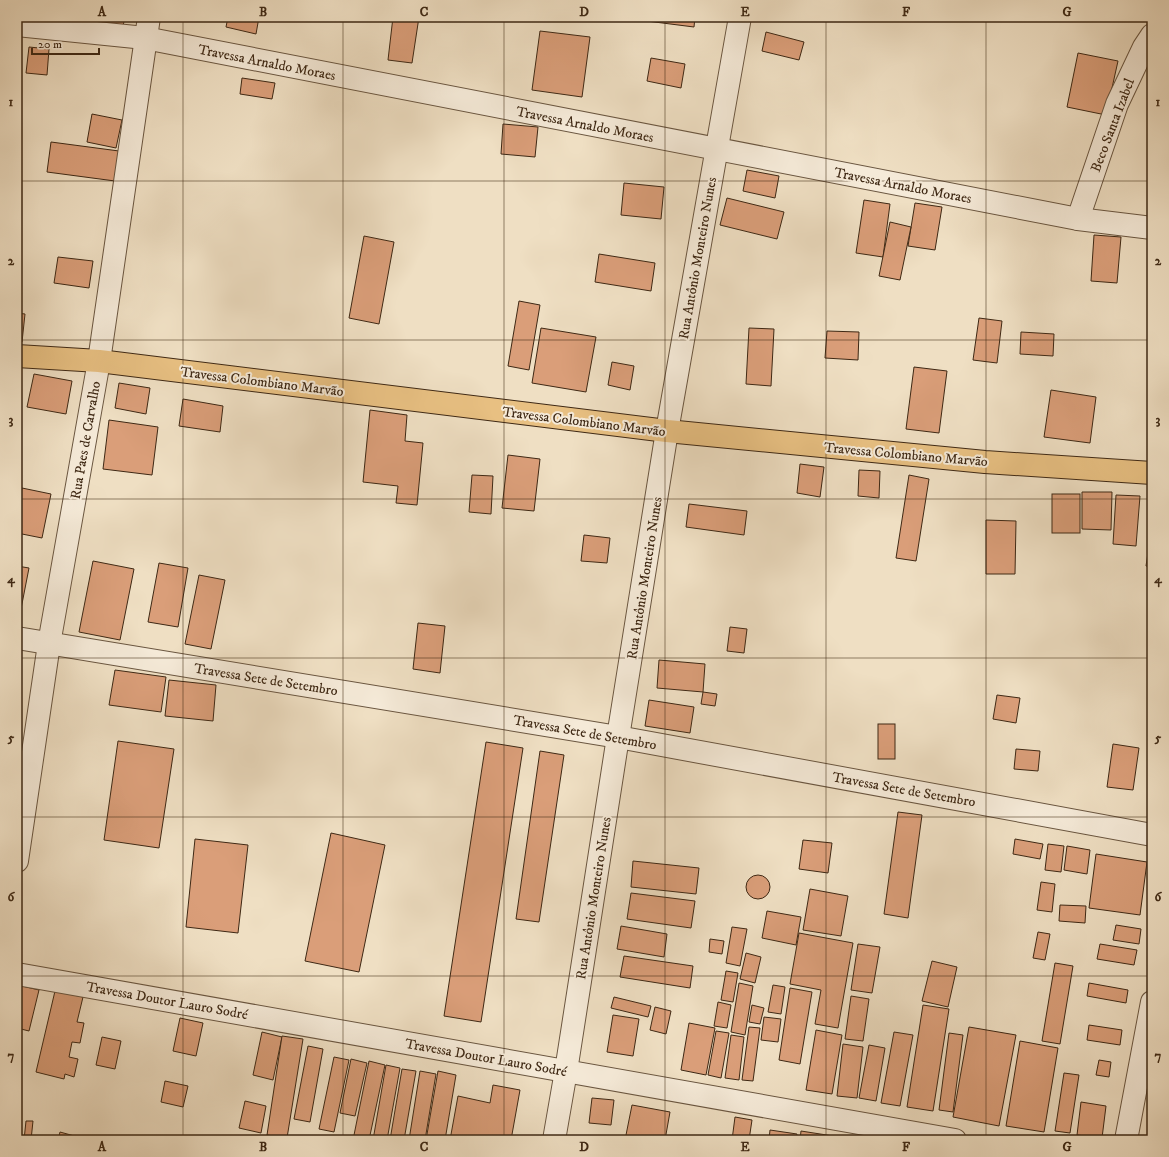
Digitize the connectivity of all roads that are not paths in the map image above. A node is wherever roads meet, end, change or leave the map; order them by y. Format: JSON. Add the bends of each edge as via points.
{"nodes":[{"id":1,"x":149,"y":17,"type":"edge"},
{"id":2,"x":740,"y":17,"type":"edge"},
{"id":3,"x":17,"y":25,"type":"edge"},
{"id":4,"x":1152,"y":35,"type":"edge"},
{"id":5,"x":145,"y":38,"type":"junction"},
{"id":6,"x":716,"y":149,"type":"junction"},
{"id":7,"x":1078,"y":219,"type":"junction"},
{"id":8,"x":1152,"y":228,"type":"edge"},
{"id":9,"x":17,"y":356,"type":"edge"},
{"id":10,"x":99,"y":361,"type":"junction"},
{"id":11,"x":667,"y":431,"type":"junction"},
{"id":12,"x":1152,"y":473,"type":"edge"},
{"id":13,"x":17,"y":638,"type":"edge"},
{"id":14,"x":49,"y":644,"type":"junction"},
{"id":15,"x":618,"y":737,"type":"junction"},
{"id":16,"x":1152,"y":835,"type":"edge"},
{"id":17,"x":17,"y":862,"type":"edge"},
{"id":18,"x":17,"y":974,"type":"edge"},
{"id":19,"x":1152,"y":1002,"type":"edge"},
{"id":20,"x":566,"y":1071,"type":"junction"},
{"id":21,"x":554,"y":1140,"type":"edge"},
{"id":22,"x":955,"y":1140,"type":"edge"},
{"id":23,"x":1126,"y":1140,"type":"edge"}],
"edges":[{"from":1,"to":5,"type":"street","name":"Rua Paes de Carvalho"},
{"from":2,"to":6,"type":"street","name":"Rua Antônio Monteiro Nunes"},
{"from":3,"to":5,"type":"street","name":"Travessa Arnaldo Moraes"},
{"from":4,"to":7,"type":"street","name":"Beco Santa Izabel","via":[[1117,104]]},
{"from":5,"to":6,"type":"street","name":"Travessa Arnaldo Moraes"},
{"from":5,"to":10,"type":"street","name":"Rua Paes de Carvalho"},
{"from":6,"to":7,"type":"street","name":"Travessa Arnaldo Moraes"},
{"from":6,"to":11,"type":"street","name":"Rua Antônio Monteiro Nunes"},
{"from":7,"to":8,"type":"street","name":"Travessa Arnaldo Moraes"},
{"from":9,"to":10,"type":"main road","name":"Travessa Colombiano Marvão"},
{"from":10,"to":11,"type":"main road","name":"Travessa Colombiano Marvão"},
{"from":10,"to":14,"type":"street","name":"Rua Paes de Carvalho"},
{"from":11,"to":12,"type":"main road","name":"Travessa Colombiano Marvão","via":[[985,462]]},
{"from":11,"to":15,"type":"street","name":"Rua Antônio Monteiro Nunes"},
{"from":13,"to":14,"type":"street","name":"Travessa Sete de Setembro"},
{"from":14,"to":15,"type":"street","name":"Travessa Sete de Setembro"},
{"from":14,"to":17,"type":"street","name":"Rua Paes de Carvalho"},
{"from":15,"to":16,"type":"street","name":"Travessa Sete de Setembro"},
{"from":15,"to":20,"type":"street","name":"Rua Antônio Monteiro Nunes"},
{"from":18,"to":20,"type":"street","name":"Travessa Doutor Lauro Sodré"},
{"from":19,"to":23,"type":"street"},
{"from":20,"to":21,"type":"street","name":"Rua Antônio Monteiro Nunes"},
{"from":20,"to":22,"type":"street","name":"Travessa Doutor Lauro Sodré"}]}
